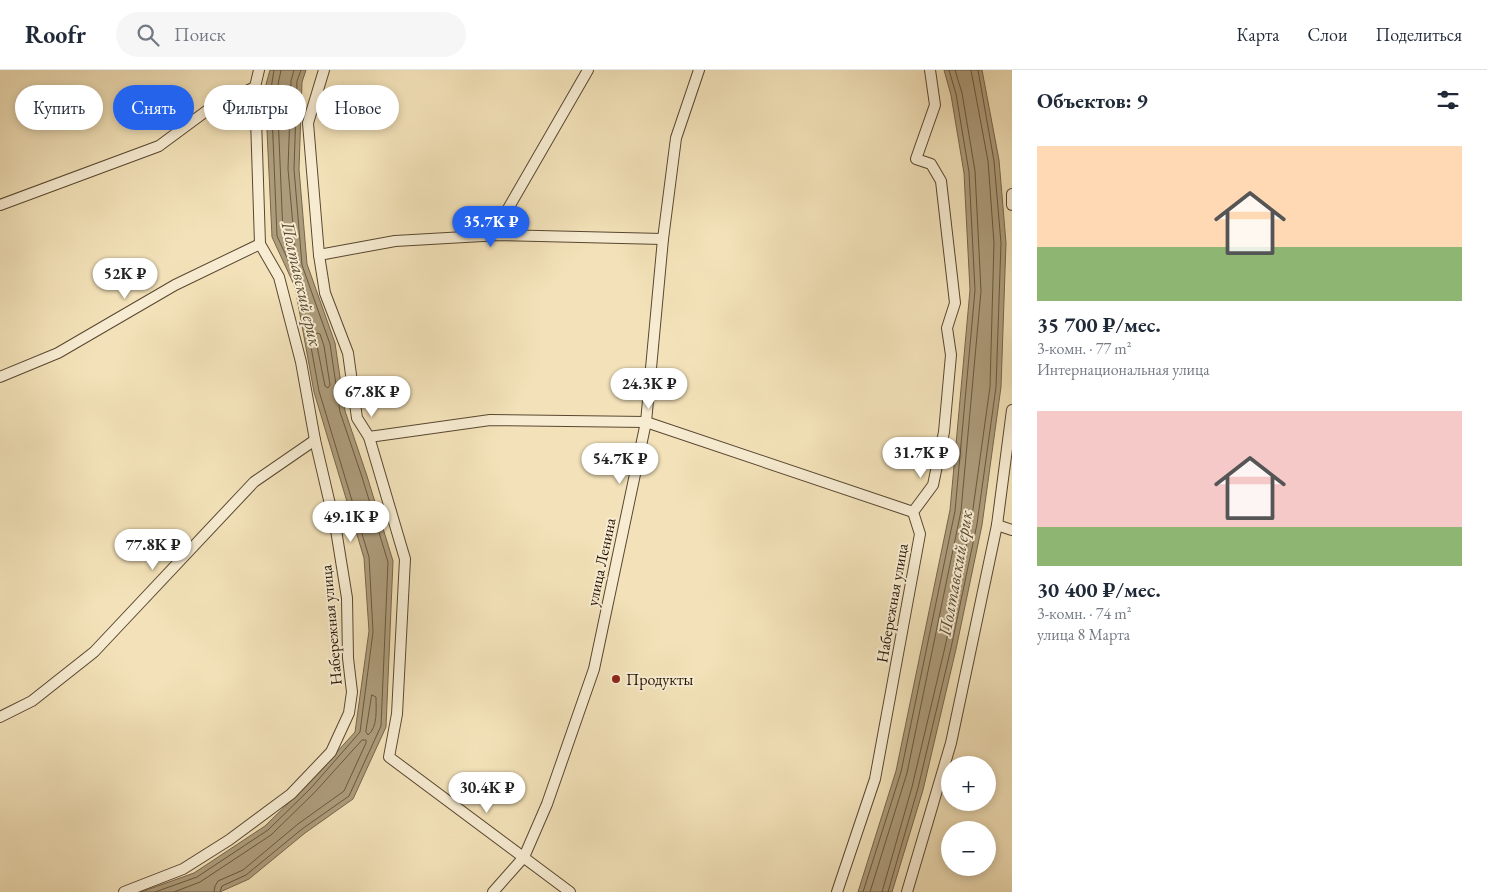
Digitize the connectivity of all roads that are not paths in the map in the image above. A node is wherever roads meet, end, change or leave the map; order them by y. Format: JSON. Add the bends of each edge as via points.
{"nodes":[{"id":1,"x":259,"y":70,"type":"edge"},
{"id":2,"x":324,"y":70,"type":"edge"},
{"id":3,"x":588,"y":70,"type":"edge"},
{"id":4,"x":699,"y":70,"type":"edge"},
{"id":5,"x":930,"y":70,"type":"edge"},
{"id":6,"x":255,"y":85,"type":"edge"},
{"id":7,"x":204,"y":113,"type":"edge"},
{"id":8,"x":256,"y":130,"type":"edge"},
{"id":9,"x":0,"y":205,"type":"edge"},
{"id":10,"x":500,"y":235,"type":"junction"},
{"id":11,"x":663,"y":240,"type":"junction"},
{"id":12,"x":260,"y":244,"type":"junction"},
{"id":13,"x":319,"y":255,"type":"junction"},
{"id":14,"x":0,"y":377,"type":"edge"},
{"id":15,"x":1012,"y":410,"type":"edge"},
{"id":16,"x":646,"y":422,"type":"junction"},
{"id":17,"x":369,"y":437,"type":"junction"},
{"id":18,"x":315,"y":440,"type":"junction"},
{"id":19,"x":912,"y":512,"type":"junction"},
{"id":20,"x":998,"y":525,"type":"junction"},
{"id":21,"x":1012,"y":530,"type":"edge"},
{"id":22,"x":0,"y":717,"type":"edge"},
{"id":23,"x":524,"y":857,"type":"junction"},
{"id":24,"x":124,"y":892,"type":"edge"},
{"id":25,"x":493,"y":892,"type":"edge"},
{"id":26,"x":570,"y":892,"type":"edge"},
{"id":27,"x":837,"y":892,"type":"edge"},
{"id":28,"x":907,"y":892,"type":"edge"}],
"edges":[{"from":1,"to":6,"type":"street","name":"Набережная улица"},
{"from":2,"to":13,"type":"street","via":[[308,123]]},
{"from":3,"to":10,"type":"street","via":[[501,221]]},
{"from":4,"to":11,"type":"street","name":"улица Ленина","via":[[676,138]]},
{"from":5,"to":19,"type":"street","via":[[934,105],[916,159],[931,164],[941,181],[955,302],[947,328],[951,355],[944,432],[933,486]]},
{"from":7,"to":9,"type":"street","via":[[159,146]]},
{"from":8,"to":12,"type":"street","name":"Набережная улица"},
{"from":10,"to":11,"type":"street"},
{"from":10,"to":13,"type":"street","via":[[395,241]]},
{"from":11,"to":16,"type":"street","name":"улица Ленина"},
{"from":12,"to":14,"type":"street","via":[[175,285],[58,353]]},
{"from":12,"to":18,"type":"street","name":"Набережная улица","via":[[279,277],[301,362]]},
{"from":13,"to":17,"type":"street","via":[[325,293],[348,353],[357,418]]},
{"from":15,"to":20,"type":"street"},
{"from":16,"to":17,"type":"street","via":[[490,420]]},
{"from":16,"to":19,"type":"street"},
{"from":16,"to":23,"type":"street","name":"улица Ленина","via":[[594,668],[547,804]]},
{"from":17,"to":23,"type":"street","via":[[405,559],[397,714],[389,757]]},
{"from":18,"to":22,"type":"street","via":[[254,482],[94,652],[32,701]]},
{"from":18,"to":24,"type":"street","name":"Набережная улица","via":[[336,530],[346,598],[352,692],[349,713],[331,752],[291,794],[230,840],[183,869]]},
{"from":19,"to":27,"type":"street","name":"Набережная улица","via":[[920,534],[875,779]]},
{"from":20,"to":21,"type":"street"},
{"from":20,"to":28,"type":"street","via":[[951,743]]},
{"from":23,"to":25,"type":"street","name":"улица Ленина"},
{"from":23,"to":26,"type":"street"}]}
